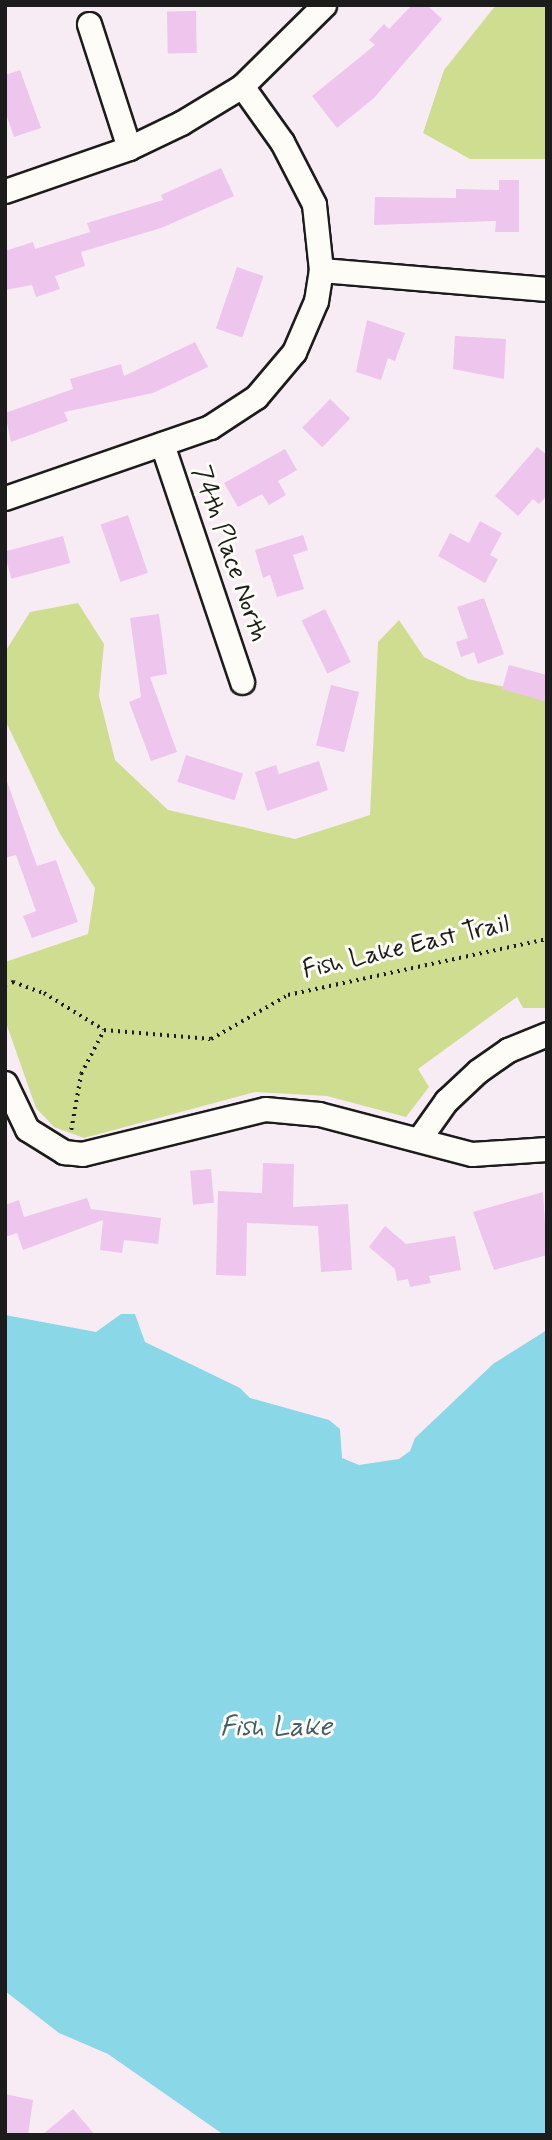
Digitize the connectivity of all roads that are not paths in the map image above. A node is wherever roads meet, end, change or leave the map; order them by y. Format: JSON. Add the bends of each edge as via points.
{"nodes":[{"id":1,"x":324,"y":5,"type":"edge"},
{"id":2,"x":89,"y":24,"type":"dead end"},
{"id":3,"x":242,"y":86,"type":"junction"},
{"id":4,"x":129,"y":148,"type":"junction"},
{"id":5,"x":5,"y":191,"type":"edge"},
{"id":6,"x":321,"y":270,"type":"junction"},
{"id":7,"x":547,"y":289,"type":"edge"},
{"id":8,"x":162,"y":444,"type":"junction"},
{"id":9,"x":5,"y":498,"type":"edge"},
{"id":10,"x":242,"y":682,"type":"dead end"},
{"id":11,"x":547,"y":1034,"type":"edge"},
{"id":12,"x":5,"y":1083,"type":"edge"},
{"id":13,"x":419,"y":1139,"type":"junction"},
{"id":14,"x":547,"y":1149,"type":"edge"}],
"edges":[{"from":1,"to":3,"type":"street"},
{"from":2,"to":4,"type":"street"},
{"from":3,"to":4,"type":"street"},
{"from":3,"to":6,"type":"street","via":[[301,172],[314,204]]},
{"from":4,"to":5,"type":"street"},
{"from":6,"to":7,"type":"street"},
{"from":6,"to":8,"type":"street","via":[[306,325],[279,374],[236,413]]},
{"from":8,"to":9,"type":"street"},
{"from":8,"to":10,"type":"street","name":"74th Place North"},
{"from":11,"to":13,"type":"street","via":[[478,1071],[446,1101]]},
{"from":12,"to":13,"type":"street","via":[[27,1129],[56,1149],[82,1154],[265,1109],[319,1114]]},
{"from":13,"to":14,"type":"street","via":[[472,1154]]}]}
